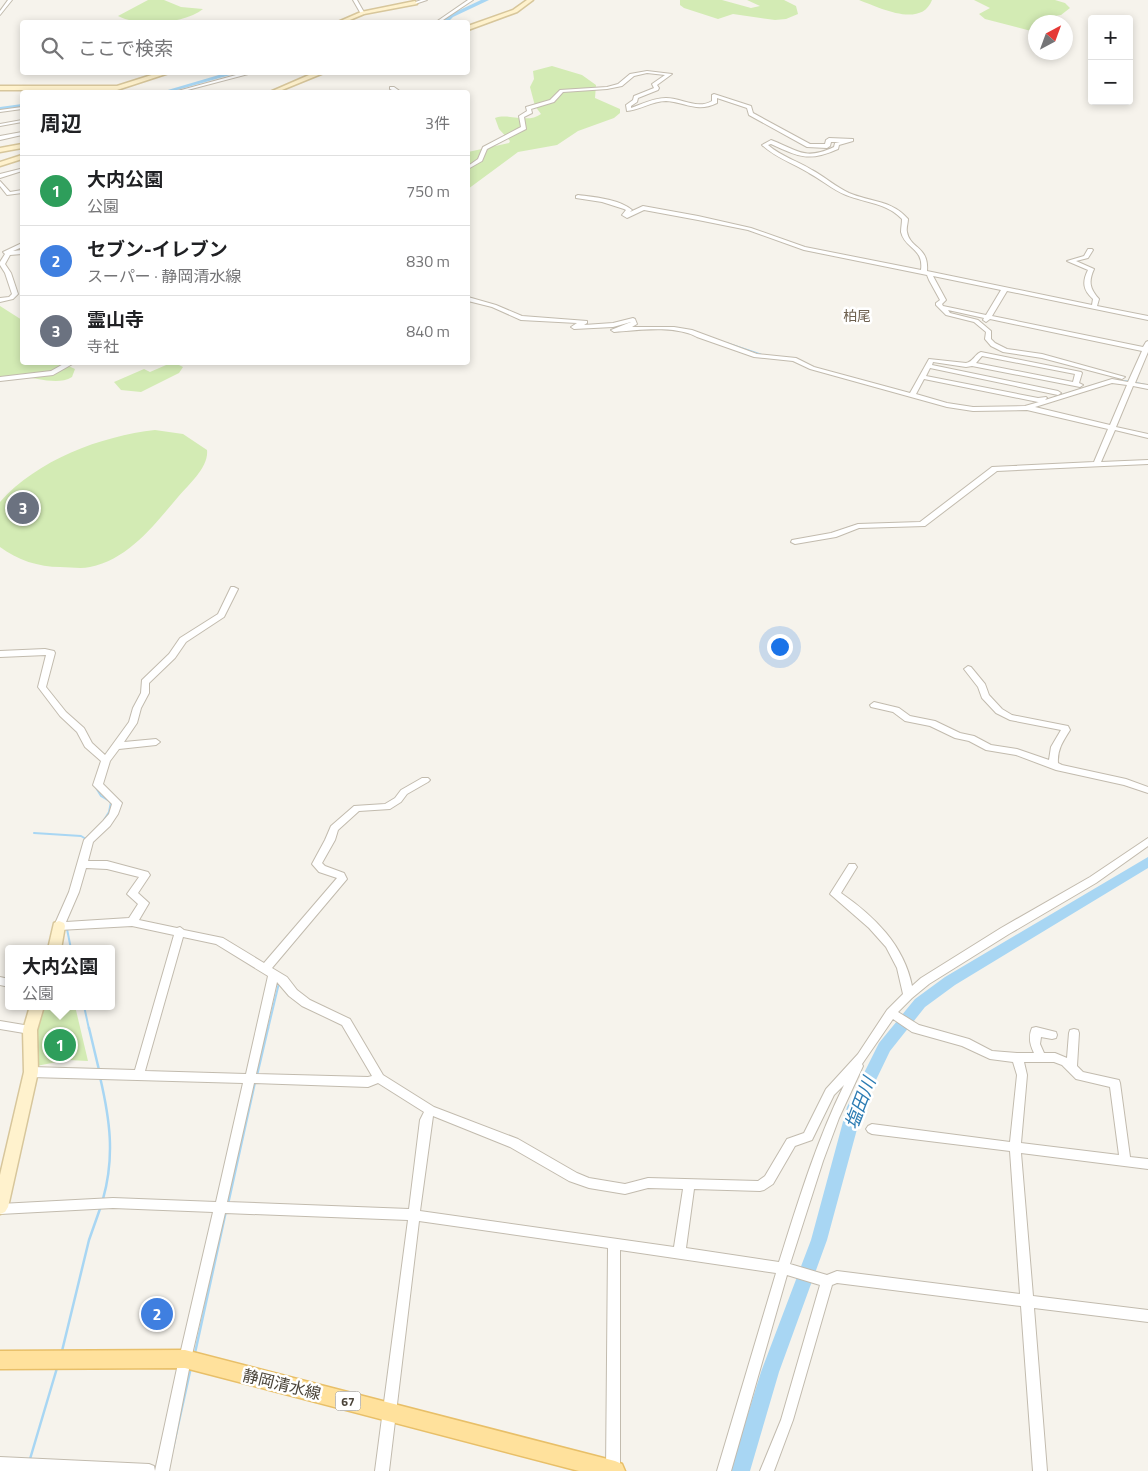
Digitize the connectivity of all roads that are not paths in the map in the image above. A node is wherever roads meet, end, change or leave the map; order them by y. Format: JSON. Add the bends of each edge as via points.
{"nodes":[{"id":1,"x":10,"y":0,"type":"edge"},
{"id":2,"x":355,"y":0,"type":"edge"},
{"id":3,"x":425,"y":0,"type":"edge"},
{"id":4,"x":471,"y":0,"type":"edge"},
{"id":5,"x":530,"y":0,"type":"edge"},
{"id":6,"x":415,"y":4,"type":"joint"},
{"id":7,"x":363,"y":13,"type":"junction"},
{"id":8,"x":0,"y":14,"type":"edge"},
{"id":9,"x":346,"y":20,"type":"edge"},
{"id":10,"x":440,"y":20,"type":"edge"},
{"id":11,"x":470,"y":27,"type":"edge"},
{"id":12,"x":160,"y":75,"type":"edge"},
{"id":13,"x":242,"y":75,"type":"edge"},
{"id":14,"x":316,"y":75,"type":"edge"},
{"id":15,"x":0,"y":88,"type":"edge"},
{"id":16,"x":392,"y":88,"type":"dead end"},
{"id":17,"x":91,"y":90,"type":"edge"},
{"id":18,"x":184,"y":90,"type":"edge"},
{"id":19,"x":278,"y":90,"type":"edge"},
{"id":20,"x":396,"y":90,"type":"edge"},
{"id":21,"x":20,"y":108,"type":"edge"},
{"id":22,"x":2,"y":111,"type":"edge"},
{"id":23,"x":20,"y":121,"type":"edge"},
{"id":24,"x":13,"y":123,"type":"junction"},
{"id":25,"x":0,"y":125,"type":"edge"},
{"id":26,"x":20,"y":134,"type":"edge"},
{"id":27,"x":0,"y":138,"type":"edge"},
{"id":28,"x":20,"y":146,"type":"edge"},
{"id":29,"x":0,"y":150,"type":"edge"},
{"id":30,"x":20,"y":158,"type":"edge"},
{"id":31,"x":3,"y":163,"type":"edge"},
{"id":32,"x":470,"y":167,"type":"edge"},
{"id":33,"x":20,"y":170,"type":"edge"},
{"id":34,"x":20,"y":171,"type":"edge"},
{"id":35,"x":0,"y":176,"type":"edge"},
{"id":36,"x":0,"y":182,"type":"edge"},
{"id":37,"x":20,"y":187,"type":"edge"},
{"id":38,"x":3,"y":191,"type":"edge"},
{"id":39,"x":20,"y":192,"type":"edge"},
{"id":40,"x":578,"y":197,"type":"dead end"},
{"id":41,"x":20,"y":246,"type":"edge"},
{"id":42,"x":1090,"y":250,"type":"dead end"},
{"id":43,"x":20,"y":252,"type":"edge"},
{"id":44,"x":8,"y":254,"type":"junction"},
{"id":45,"x":927,"y":273,"type":"junction"},
{"id":46,"x":1005,"y":288,"type":"junction"},
{"id":47,"x":0,"y":300,"type":"edge"},
{"id":48,"x":470,"y":300,"type":"edge"},
{"id":49,"x":941,"y":307,"type":"junction"},
{"id":50,"x":1094,"y":307,"type":"junction"},
{"id":51,"x":1148,"y":318,"type":"edge"},
{"id":52,"x":987,"y":319,"type":"junction"},
{"id":53,"x":1147,"y":348,"type":"edge"},
{"id":54,"x":972,"y":364,"type":"junction"},
{"id":55,"x":68,"y":365,"type":"edge"},
{"id":56,"x":928,"y":366,"type":"junction"},
{"id":57,"x":998,"y":368,"type":"junction"},
{"id":58,"x":922,"y":377,"type":"junction"},
{"id":59,"x":0,"y":379,"type":"edge"},
{"id":60,"x":992,"y":379,"type":"junction"},
{"id":61,"x":1132,"y":382,"type":"junction"},
{"id":62,"x":1078,"y":384,"type":"junction"},
{"id":63,"x":1090,"y":387,"type":"junction"},
{"id":64,"x":1148,"y":387,"type":"edge"},
{"id":65,"x":988,"y":390,"type":"junction"},
{"id":66,"x":1058,"y":393,"type":"junction"},
{"id":67,"x":912,"y":395,"type":"junction"},
{"id":68,"x":1027,"y":408,"type":"junction"},
{"id":69,"x":1112,"y":428,"type":"junction"},
{"id":70,"x":1148,"y":436,"type":"edge"},
{"id":71,"x":1148,"y":462,"type":"edge"},
{"id":72,"x":1097,"y":464,"type":"junction"},
{"id":73,"x":795,"y":542,"type":"dead end"},
{"id":74,"x":234,"y":590,"type":"dead end"},
{"id":75,"x":0,"y":654,"type":"edge"},
{"id":76,"x":968,"y":669,"type":"dead end"},
{"id":77,"x":874,"y":705,"type":"dead end"},
{"id":78,"x":156,"y":742,"type":"dead end"},
{"id":79,"x":117,"y":746,"type":"junction"},
{"id":80,"x":106,"y":760,"type":"junction"},
{"id":81,"x":1054,"y":765,"type":"junction"},
{"id":82,"x":425,"y":780,"type":"dead end"},
{"id":83,"x":1148,"y":790,"type":"edge"},
{"id":84,"x":1148,"y":841,"type":"edge"},
{"id":85,"x":82,"y":864,"type":"junction"},
{"id":86,"x":852,"y":867,"type":"dead end"},
{"id":87,"x":132,"y":922,"type":"junction"},
{"id":88,"x":59,"y":926,"type":"junction"},
{"id":89,"x":180,"y":931,"type":"junction"},
{"id":90,"x":55,"y":945,"type":"edge"},
{"id":91,"x":270,"y":971,"type":"junction"},
{"id":92,"x":908,"y":995,"type":"junction"},
{"id":93,"x":36,"y":1010,"type":"edge"},
{"id":94,"x":893,"y":1015,"type":"junction"},
{"id":95,"x":0,"y":1025,"type":"edge"},
{"id":96,"x":30,"y":1030,"type":"junction"},
{"id":97,"x":1074,"y":1033,"type":"dead end"},
{"id":98,"x":1052,"y":1035,"type":"dead end"},
{"id":99,"x":862,"y":1057,"type":"junction"},
{"id":100,"x":1041,"y":1057,"type":"junction"},
{"id":101,"x":1018,"y":1058,"type":"junction"},
{"id":102,"x":1072,"y":1068,"type":"junction"},
{"id":103,"x":31,"y":1072,"type":"junction"},
{"id":104,"x":139,"y":1074,"type":"junction"},
{"id":105,"x":250,"y":1078,"type":"junction"},
{"id":106,"x":379,"y":1078,"type":"junction"},
{"id":107,"x":430,"y":1110,"type":"junction"},
{"id":108,"x":872,"y":1129,"type":"dead end"},
{"id":109,"x":1015,"y":1146,"type":"junction"},
{"id":110,"x":1124,"y":1160,"type":"junction"},
{"id":111,"x":1148,"y":1164,"type":"edge"},
{"id":112,"x":689,"y":1184,"type":"junction"},
{"id":113,"x":0,"y":1208,"type":"edge"},
{"id":114,"x":221,"y":1208,"type":"junction"},
{"id":115,"x":413,"y":1215,"type":"junction"},
{"id":116,"x":614,"y":1245,"type":"junction"},
{"id":117,"x":679,"y":1254,"type":"junction"},
{"id":118,"x":784,"y":1268,"type":"junction"},
{"id":119,"x":823,"y":1280,"type":"junction"},
{"id":120,"x":1026,"y":1300,"type":"junction"},
{"id":121,"x":1148,"y":1316,"type":"edge"},
{"id":122,"x":185,"y":1359,"type":"junction"},
{"id":123,"x":0,"y":1360,"type":"edge"},
{"id":124,"x":390,"y":1411,"type":"junction"},
{"id":125,"x":0,"y":1464,"type":"edge"},
{"id":126,"x":149,"y":1471,"type":"edge"},
{"id":127,"x":162,"y":1471,"type":"edge"},
{"id":128,"x":382,"y":1471,"type":"edge"},
{"id":129,"x":614,"y":1471,"type":"edge"},
{"id":130,"x":724,"y":1471,"type":"edge"},
{"id":131,"x":767,"y":1471,"type":"edge"},
{"id":132,"x":1040,"y":1471,"type":"edge"}],
"edges":[{"from":1,"to":8,"type":"street"},
{"from":2,"to":7,"type":"street"},
{"from":3,"to":6,"type":"street"},
{"from":4,"to":10,"type":"street"},
{"from":5,"to":11,"type":"street","via":[[515,11]]},
{"from":6,"to":7,"type":"street"},
{"from":7,"to":9,"type":"street"},
{"from":12,"to":17,"type":"street","via":[[129,86]]},
{"from":13,"to":18,"type":"street"},
{"from":14,"to":19,"type":"street"},
{"from":15,"to":17,"type":"street"},
{"from":16,"to":20,"type":"street"},
{"from":21,"to":22,"type":"street"},
{"from":22,"to":24,"type":"street"},
{"from":23,"to":24,"type":"street"},
{"from":24,"to":25,"type":"street"},
{"from":26,"to":27,"type":"street"},
{"from":28,"to":29,"type":"street"},
{"from":30,"to":31,"type":"street"},
{"from":31,"to":33,"type":"street"},
{"from":32,"to":45,"type":"street","via":[[480,160],[485,148],[524,128],[521,116],[530,112],[528,108],[552,102],[562,91],[607,88],[620,85],[632,75],[647,72],[670,74],[654,85],[656,89],[636,97],[628,106],[629,110],[661,100],[711,105],[715,102],[714,95],[749,106],[751,114],[809,146],[827,146],[829,140],[852,140],[837,144],[836,148],[816,157],[801,155],[771,142],[765,145],[845,193],[897,210],[905,219],[904,232],[919,250]]},
{"from":34,"to":35,"type":"street"},
{"from":36,"to":38,"type":"street"},
{"from":37,"to":38,"type":"street"},
{"from":38,"to":39,"type":"street","via":[[8,194]]},
{"from":40,"to":45,"type":"street","via":[[603,200],[626,208],[629,210],[627,216],[643,208],[698,218],[749,229],[804,248]]},
{"from":41,"to":44,"type":"street","via":[[9,249]]},
{"from":42,"to":50,"type":"street","via":[[1086,257],[1070,261],[1091,268],[1086,284],[1090,295],[1096,299]]},
{"from":43,"to":44,"type":"street"},
{"from":44,"to":47,"type":"street","via":[[2,264],[15,294]]},
{"from":45,"to":46,"type":"street"},
{"from":45,"to":49,"type":"street","via":[[942,295],[943,300],[938,304]]},
{"from":46,"to":50,"type":"street"},
{"from":46,"to":52,"type":"street"},
{"from":48,"to":67,"type":"street","via":[[521,318],[585,322],[574,327],[578,328],[613,326],[634,320],[634,324],[614,330],[654,328],[692,332],[756,356],[794,359],[812,368]]},
{"from":49,"to":52,"type":"street"},
{"from":49,"to":61,"type":"street","via":[[952,316],[976,321],[989,332],[988,339],[994,346]]},
{"from":50,"to":51,"type":"street"},
{"from":52,"to":53,"type":"street"},
{"from":53,"to":61,"type":"street"},
{"from":54,"to":56,"type":"street","via":[[931,360]]},
{"from":54,"to":57,"type":"street"},
{"from":54,"to":62,"type":"street","via":[[981,354],[1079,373]]},
{"from":55,"to":59,"type":"street","via":[[53,373]]},
{"from":56,"to":58,"type":"street"},
{"from":56,"to":60,"type":"street"},
{"from":57,"to":60,"type":"street"},
{"from":57,"to":62,"type":"street"},
{"from":58,"to":65,"type":"street"},
{"from":58,"to":67,"type":"street"},
{"from":60,"to":65,"type":"street"},
{"from":60,"to":66,"type":"street"},
{"from":61,"to":63,"type":"street","via":[[1112,381]]},
{"from":61,"to":64,"type":"street"},
{"from":61,"to":69,"type":"street"},
{"from":62,"to":63,"type":"street"},
{"from":62,"to":66,"type":"street"},
{"from":63,"to":68,"type":"street"},
{"from":65,"to":66,"type":"street","via":[[1038,400]]},
{"from":67,"to":68,"type":"street","via":[[973,409]]},
{"from":68,"to":69,"type":"street"},
{"from":69,"to":70,"type":"street"},
{"from":69,"to":72,"type":"street"},
{"from":71,"to":72,"type":"street"},
{"from":72,"to":73,"type":"street","via":[[995,469],[922,524],[858,526],[833,535]]},
{"from":74,"to":79,"type":"street","via":[[221,615],[183,640],[172,656],[145,682],[145,693],[133,723]]},
{"from":75,"to":80,"type":"street","via":[[51,653],[42,687],[63,714],[81,730],[88,745]]},
{"from":76,"to":81,"type":"street","via":[[999,711],[1010,717],[1065,728],[1052,756]]},
{"from":77,"to":81,"type":"street","via":[[896,710],[908,719],[932,723],[989,748],[1016,752]]},
{"from":78,"to":79,"type":"street"},
{"from":79,"to":80,"type":"street"},
{"from":80,"to":85,"type":"street","via":[[98,785],[117,803],[116,809],[89,840]]},
{"from":81,"to":83,"type":"street","via":[[1070,772],[1126,782]]},
{"from":82,"to":91,"type":"street","via":[[387,807],[357,808],[334,828],[317,864],[342,879]]},
{"from":84,"to":92,"type":"street","via":[[1093,880],[1005,931]]},
{"from":85,"to":87,"type":"street","via":[[107,865],[145,875],[132,894],[144,903]]},
{"from":85,"to":88,"type":"street"},
{"from":86,"to":92,"type":"street","via":[[835,894],[894,949],[902,965]]},
{"from":87,"to":88,"type":"street"},
{"from":87,"to":89,"type":"street"},
{"from":88,"to":90,"type":"street"},
{"from":89,"to":91,"type":"street","via":[[219,941]]},
{"from":89,"to":104,"type":"street"},
{"from":91,"to":105,"type":"street"},
{"from":91,"to":106,"type":"street","via":[[306,1003],[346,1022]]},
{"from":92,"to":94,"type":"street"},
{"from":93,"to":96,"type":"street"},
{"from":94,"to":99,"type":"street"},
{"from":94,"to":101,"type":"street","via":[[916,1029],[964,1042],[990,1055]]},
{"from":95,"to":96,"type":"street"},
{"from":96,"to":103,"type":"street"},
{"from":97,"to":102,"type":"street"},
{"from":98,"to":100,"type":"street","via":[[1036,1031],[1035,1044]]},
{"from":99,"to":112,"type":"street","via":[[830,1092],[808,1136],[791,1142],[769,1180],[760,1186]]},
{"from":99,"to":118,"type":"street","via":[[833,1118]]},
{"from":100,"to":101,"type":"street"},
{"from":100,"to":102,"type":"street","via":[[1055,1057]]},
{"from":101,"to":109,"type":"street","via":[[1022,1075]]},
{"from":102,"to":110,"type":"street","via":[[1080,1076],[1115,1083]]},
{"from":103,"to":104,"type":"street"},
{"from":103,"to":113,"type":"street"},
{"from":104,"to":105,"type":"street"},
{"from":105,"to":106,"type":"street","via":[[368,1082]]},
{"from":105,"to":114,"type":"street"},
{"from":106,"to":107,"type":"street"},
{"from":107,"to":112,"type":"street","via":[[514,1143],[589,1183],[624,1189],[648,1183]]},
{"from":107,"to":115,"type":"street"},
{"from":108,"to":109,"type":"street"},
{"from":109,"to":110,"type":"street"},
{"from":109,"to":120,"type":"street"},
{"from":110,"to":111,"type":"street"},
{"from":112,"to":117,"type":"street"},
{"from":113,"to":114,"type":"street","via":[[92,1203]]},
{"from":114,"to":115,"type":"street"},
{"from":114,"to":122,"type":"street"},
{"from":115,"to":116,"type":"street"},
{"from":115,"to":124,"type":"street"},
{"from":116,"to":117,"type":"street"},
{"from":116,"to":129,"type":"street"},
{"from":117,"to":118,"type":"street"},
{"from":118,"to":119,"type":"street"},
{"from":118,"to":130,"type":"street"},
{"from":119,"to":120,"type":"street","via":[[837,1277]]},
{"from":119,"to":131,"type":"street","via":[[787,1420]]},
{"from":120,"to":121,"type":"street"},
{"from":120,"to":132,"type":"street"},
{"from":122,"to":123,"type":"main road","name":"静岡清水線","number":"67"},
{"from":122,"to":124,"type":"main road","name":"静岡清水線","number":"67"},
{"from":122,"to":127,"type":"street"},
{"from":124,"to":128,"type":"street"},
{"from":124,"to":129,"type":"main road","name":"静岡清水線","number":"67"},
{"from":125,"to":126,"type":"street"}]}
